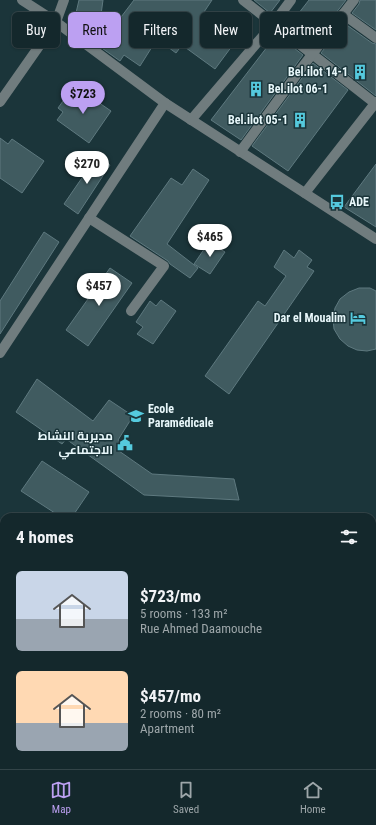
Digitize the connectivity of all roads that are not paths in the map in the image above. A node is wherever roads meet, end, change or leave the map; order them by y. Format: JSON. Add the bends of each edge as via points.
{"nodes":[{"id":1,"x":22,"y":0,"type":"edge"},
{"id":2,"x":64,"y":0,"type":"edge"},
{"id":3,"x":243,"y":0,"type":"edge"},
{"id":4,"x":291,"y":0,"type":"edge"},
{"id":5,"x":354,"y":0,"type":"edge"},
{"id":6,"x":41,"y":12,"type":"edge"},
{"id":7,"x":60,"y":12,"type":"edge"},
{"id":8,"x":282,"y":12,"type":"edge"},
{"id":9,"x":345,"y":12,"type":"edge"},
{"id":10,"x":260,"y":13,"type":"edge"},
{"id":11,"x":347,"y":17,"type":"edge"},
{"id":12,"x":60,"y":25,"type":"edge"},
{"id":13,"x":376,"y":38,"type":"edge"},
{"id":14,"x":260,"y":39,"type":"edge"},
{"id":15,"x":38,"y":48,"type":"edge"},
{"id":16,"x":305,"y":48,"type":"edge"},
{"id":17,"x":317,"y":48,"type":"edge"},
{"id":18,"x":312,"y":54,"type":"junction"},
{"id":19,"x":0,"y":102,"type":"edge"},
{"id":20,"x":164,"y":103,"type":"junction"},
{"id":21,"x":376,"y":103,"type":"edge"},
{"id":22,"x":191,"y":120,"type":"junction"},
{"id":23,"x":240,"y":152,"type":"junction"},
{"id":24,"x":305,"y":193,"type":"junction"},
{"id":25,"x":89,"y":218,"type":"junction"},
{"id":26,"x":376,"y":239,"type":"edge"},
{"id":27,"x":131,"y":311,"type":"dead end"},
{"id":28,"x":0,"y":353,"type":"edge"}],
"edges":[{"from":1,"to":6,"type":"street"},
{"from":2,"to":7,"type":"street"},
{"from":3,"to":10,"type":"street"},
{"from":4,"to":8,"type":"street"},
{"from":5,"to":9,"type":"street"},
{"from":11,"to":13,"type":"street"},
{"from":12,"to":20,"type":"street"},
{"from":14,"to":22,"type":"street"},
{"from":15,"to":19,"type":"street"},
{"from":16,"to":18,"type":"street"},
{"from":17,"to":18,"type":"street"},
{"from":18,"to":21,"type":"street"},
{"from":18,"to":23,"type":"street"},
{"from":20,"to":22,"type":"street"},
{"from":20,"to":25,"type":"street"},
{"from":21,"to":24,"type":"street"},
{"from":22,"to":23,"type":"street"},
{"from":23,"to":24,"type":"street"},
{"from":24,"to":26,"type":"street"},
{"from":25,"to":27,"type":"street","via":[[164,266]]},
{"from":25,"to":28,"type":"street"}]}
